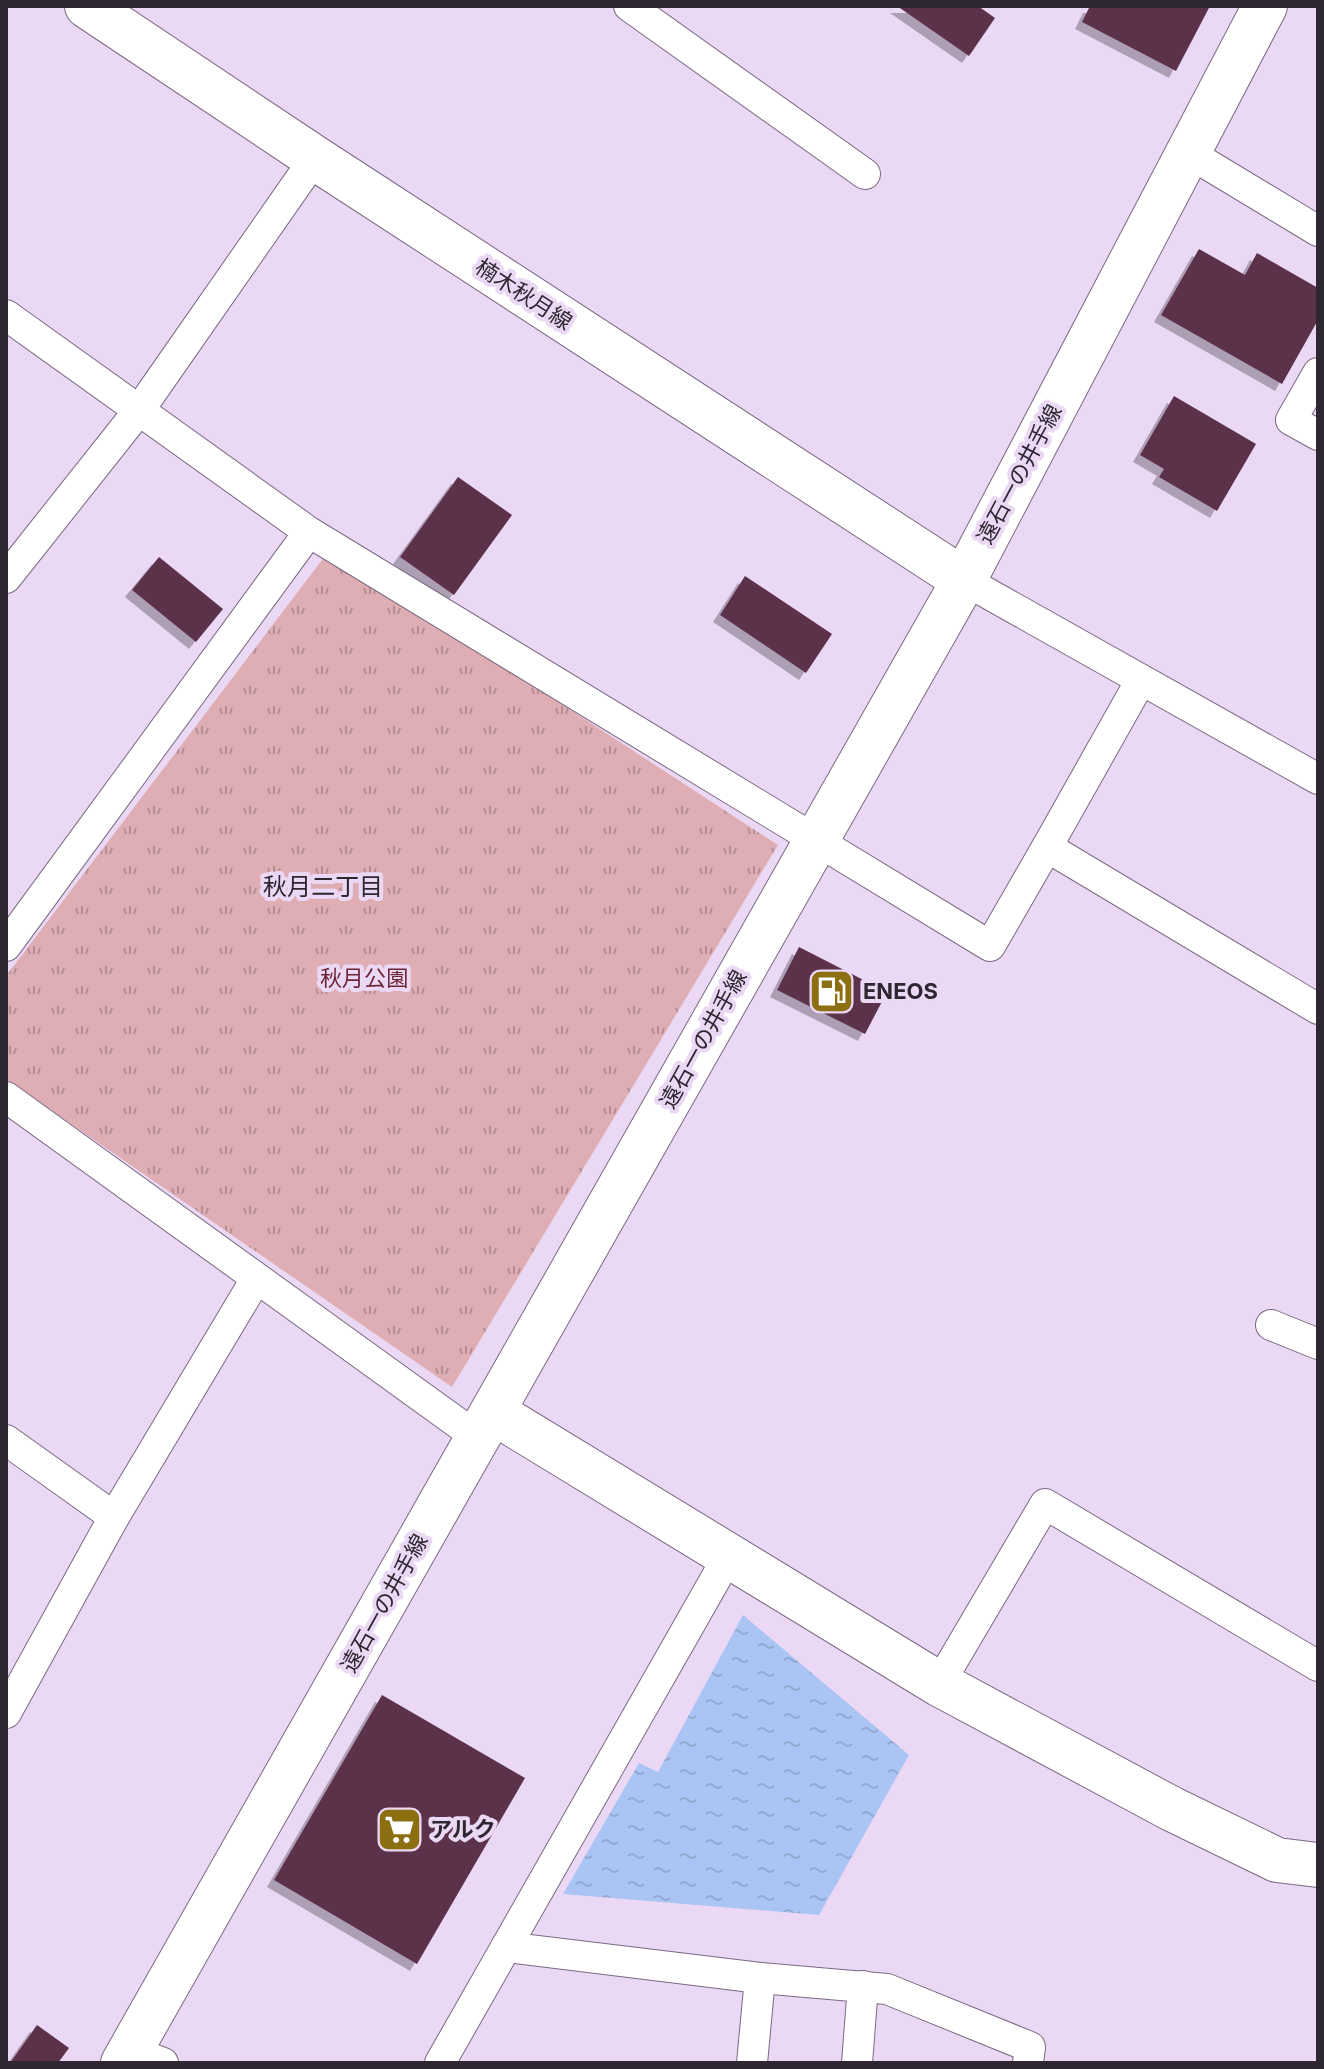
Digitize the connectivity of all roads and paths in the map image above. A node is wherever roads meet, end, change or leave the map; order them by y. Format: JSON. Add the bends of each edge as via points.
{"nodes":[{"id":1,"x":87,"y":6,"type":"edge"},
{"id":2,"x":629,"y":6,"type":"edge"},
{"id":3,"x":1265,"y":6,"type":"edge"},
{"id":4,"x":1187,"y":152,"type":"junction"},
{"id":5,"x":315,"y":158,"type":"junction"},
{"id":6,"x":865,"y":174,"type":"dead end"},
{"id":7,"x":1318,"y":231,"type":"edge"},
{"id":8,"x":6,"y":315,"type":"edge"},
{"id":9,"x":1318,"y":373,"type":"edge"},
{"id":10,"x":140,"y":409,"type":"junction"},
{"id":11,"x":1318,"y":435,"type":"edge"},
{"id":12,"x":309,"y":532,"type":"junction"},
{"id":13,"x":6,"y":578,"type":"edge"},
{"id":14,"x":964,"y":580,"type":"junction"},
{"id":15,"x":1141,"y":680,"type":"junction"},
{"id":16,"x":1318,"y":779,"type":"edge"},
{"id":17,"x":815,"y":841,"type":"junction"},
{"id":18,"x":1047,"y":847,"type":"junction"},
{"id":19,"x":6,"y":946,"type":"edge"},
{"id":20,"x":1318,"y":1009,"type":"edge"},
{"id":21,"x":6,"y":1097,"type":"edge"},
{"id":22,"x":256,"y":1279,"type":"junction"},
{"id":23,"x":1271,"y":1325,"type":"dead end"},
{"id":24,"x":1318,"y":1344,"type":"edge"},
{"id":25,"x":485,"y":1425,"type":"junction"},
{"id":26,"x":6,"y":1440,"type":"edge"},
{"id":27,"x":114,"y":1517,"type":"junction"},
{"id":28,"x":728,"y":1557,"type":"junction"},
{"id":29,"x":1318,"y":1666,"type":"edge"},
{"id":30,"x":939,"y":1684,"type":"junction"},
{"id":31,"x":6,"y":1713,"type":"edge"},
{"id":32,"x":1318,"y":1865,"type":"edge"},
{"id":33,"x":506,"y":1947,"type":"junction"},
{"id":34,"x":760,"y":1978,"type":"junction"},
{"id":35,"x":863,"y":1986,"type":"junction"},
{"id":36,"x":139,"y":2059,"type":"edge"},
{"id":37,"x":440,"y":2063,"type":"edge"},
{"id":38,"x":752,"y":2063,"type":"edge"},
{"id":39,"x":857,"y":2063,"type":"edge"},
{"id":40,"x":1028,"y":2063,"type":"edge"}],
"edges":[{"from":1,"to":5,"type":"street","name":"楠木秋月線"},
{"from":2,"to":6,"type":"street"},
{"from":3,"to":4,"type":"street","name":"遠石一の井手線"},
{"from":4,"to":7,"type":"street"},
{"from":4,"to":14,"type":"street","name":"遠石一の井手線"},
{"from":5,"to":10,"type":"street"},
{"from":5,"to":14,"type":"street","name":"楠木秋月線"},
{"from":8,"to":10,"type":"street"},
{"from":9,"to":11,"type":"street","via":[[1291,420]]},
{"from":10,"to":12,"type":"street"},
{"from":10,"to":13,"type":"street"},
{"from":12,"to":17,"type":"street"},
{"from":12,"to":19,"type":"street"},
{"from":14,"to":15,"type":"street"},
{"from":14,"to":17,"type":"street","name":"遠石一の井手線"},
{"from":15,"to":16,"type":"street"},
{"from":15,"to":18,"type":"street"},
{"from":17,"to":18,"type":"street","via":[[990,946]]},
{"from":17,"to":25,"type":"street","name":"遠石一の井手線"},
{"from":18,"to":20,"type":"street"},
{"from":21,"to":22,"type":"street"},
{"from":22,"to":25,"type":"street"},
{"from":22,"to":27,"type":"street"},
{"from":23,"to":24,"type":"street"},
{"from":25,"to":28,"type":"street"},
{"from":25,"to":36,"type":"street","name":"遠石一の井手線"},
{"from":26,"to":27,"type":"street"},
{"from":27,"to":31,"type":"street"},
{"from":28,"to":30,"type":"street"},
{"from":28,"to":33,"type":"street"},
{"from":29,"to":30,"type":"street","via":[[1045,1504]]},
{"from":30,"to":32,"type":"street","via":[[1277,1860]]},
{"from":33,"to":34,"type":"street"},
{"from":33,"to":37,"type":"street"},
{"from":34,"to":35,"type":"street"},
{"from":34,"to":38,"type":"street"},
{"from":35,"to":39,"type":"street"},
{"from":35,"to":40,"type":"street","via":[[887,1989],[1030,2047]]}]}
